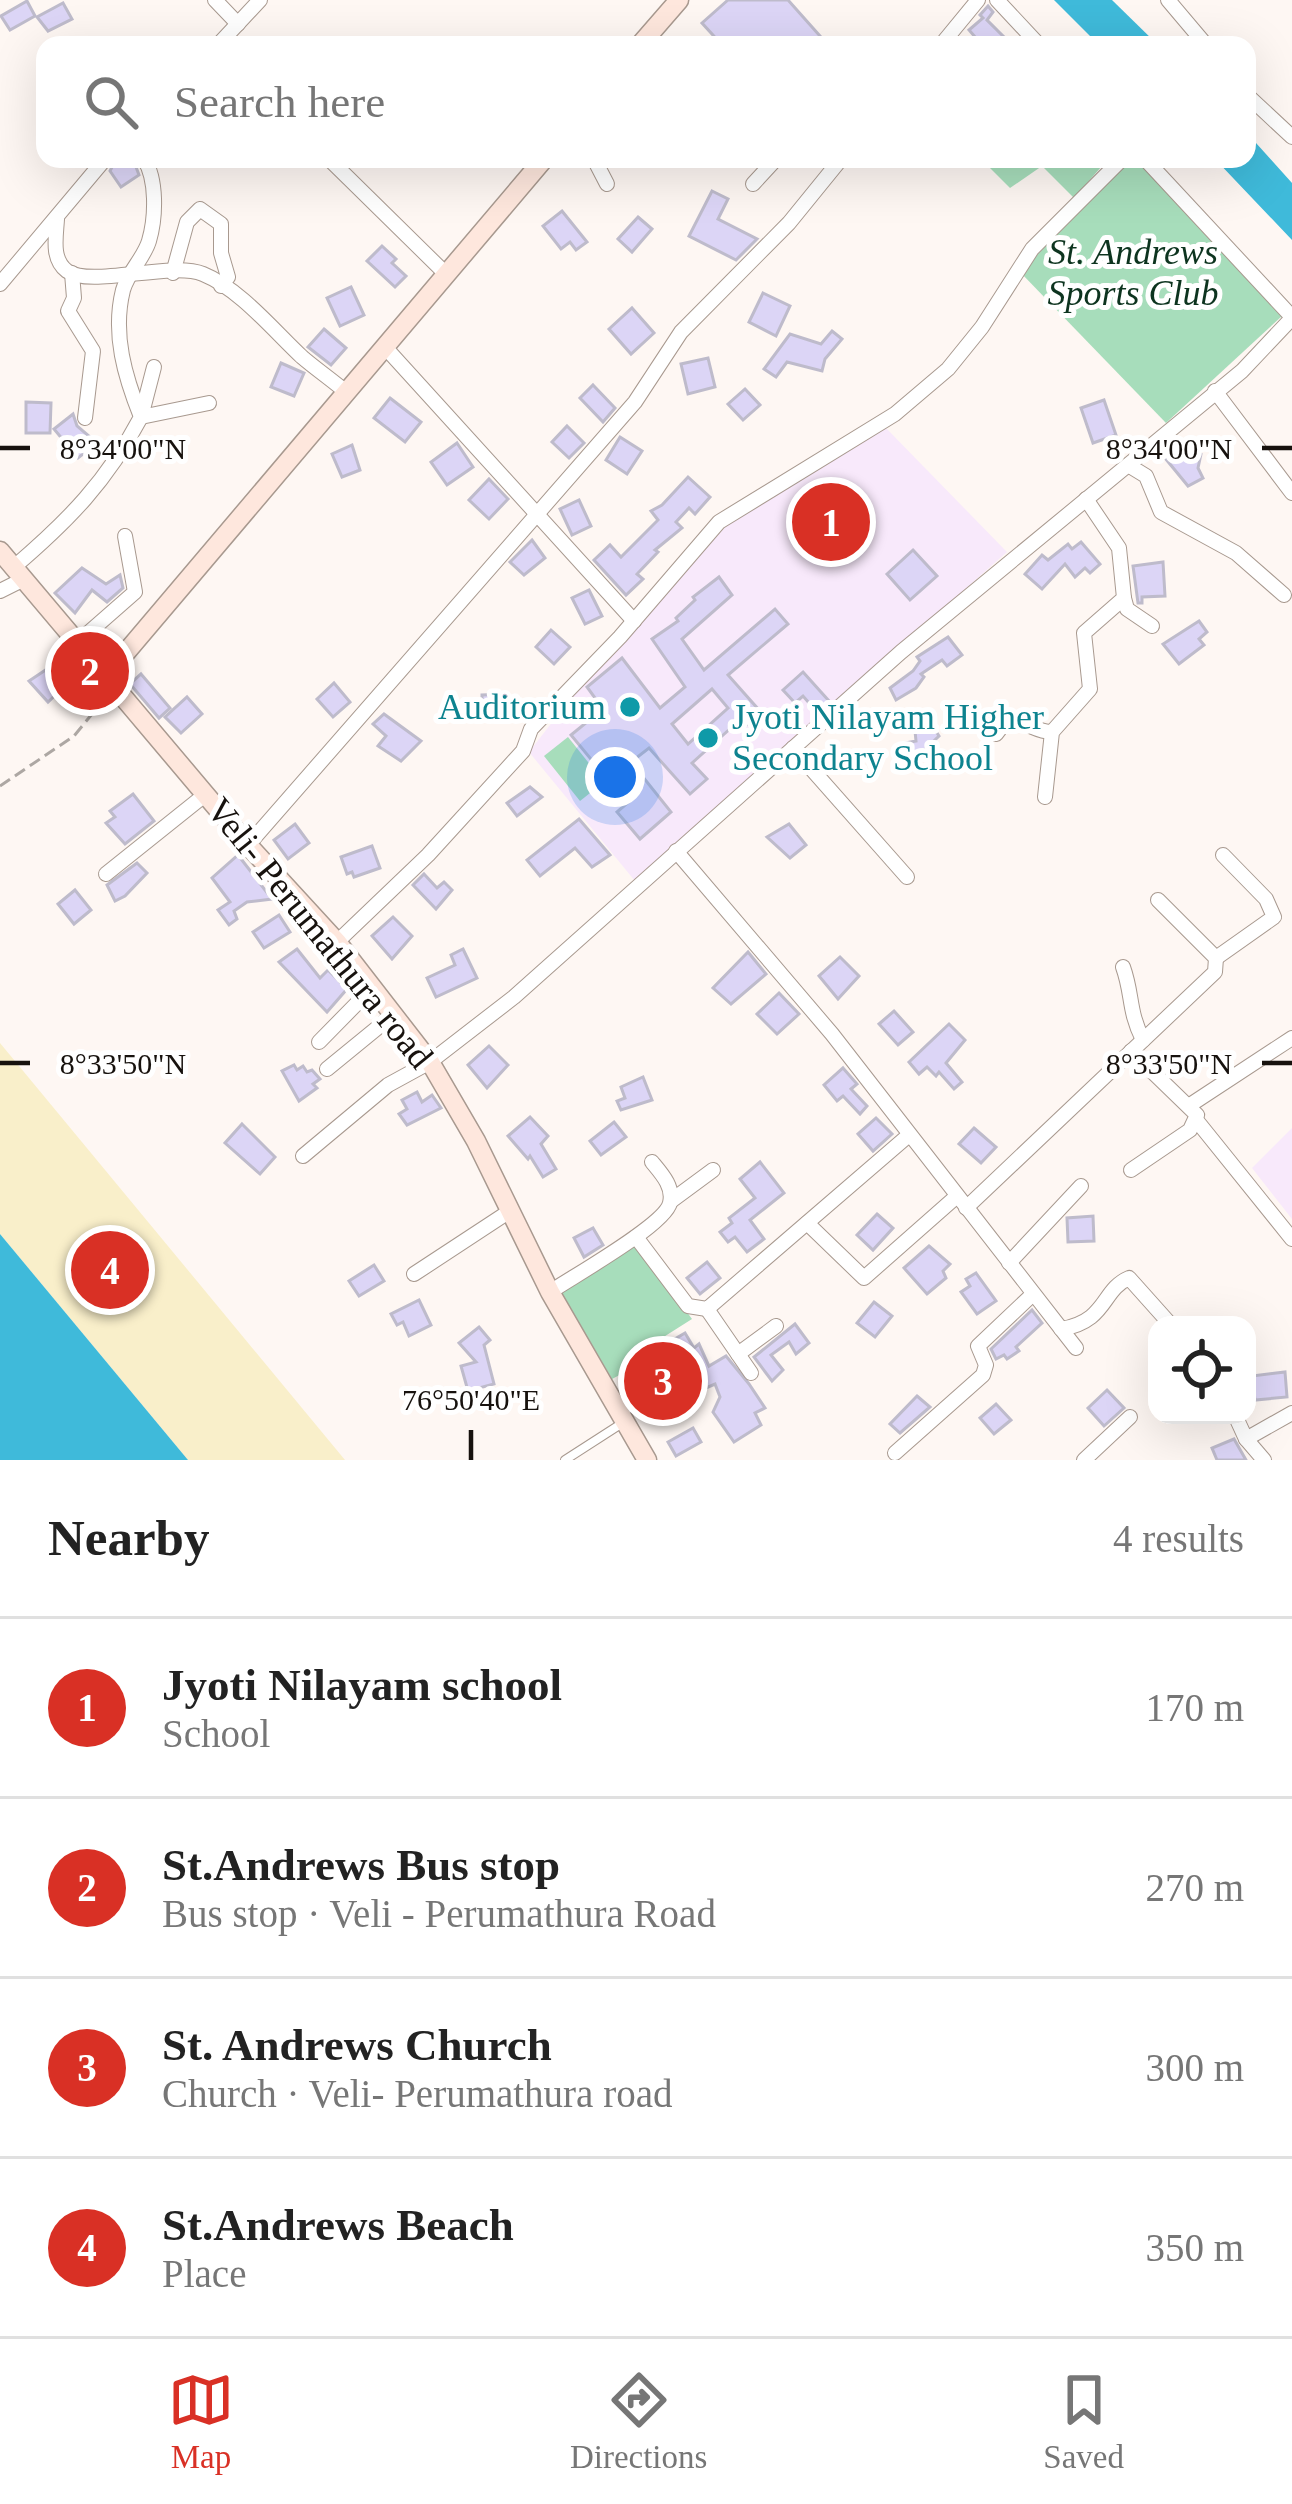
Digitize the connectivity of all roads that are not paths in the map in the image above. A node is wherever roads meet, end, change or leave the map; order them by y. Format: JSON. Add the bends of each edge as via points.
{"nodes":[{"id":1,"x":215,"y":0,"type":"edge"},
{"id":2,"x":260,"y":0,"type":"edge"},
{"id":3,"x":679,"y":0,"type":"edge"},
{"id":4,"x":978,"y":0,"type":"edge"},
{"id":5,"x":998,"y":0,"type":"edge"},
{"id":6,"x":1168,"y":0,"type":"edge"},
{"id":7,"x":238,"y":24,"type":"junction"},
{"id":8,"x":227,"y":36,"type":"edge"},
{"id":9,"x":648,"y":36,"type":"edge"},
{"id":10,"x":948,"y":36,"type":"edge"},
{"id":11,"x":1031,"y":36,"type":"edge"},
{"id":12,"x":1198,"y":36,"type":"edge"},
{"id":13,"x":1256,"y":103,"type":"edge"},
{"id":14,"x":1292,"y":137,"type":"edge"},
{"id":15,"x":98,"y":168,"type":"edge"},
{"id":16,"x":150,"y":168,"type":"edge"},
{"id":17,"x":338,"y":168,"type":"edge"},
{"id":18,"x":532,"y":168,"type":"edge"},
{"id":19,"x":599,"y":168,"type":"edge"},
{"id":20,"x":768,"y":168,"type":"edge"},
{"id":21,"x":834,"y":168,"type":"edge"},
{"id":22,"x":1114,"y":168,"type":"edge"},
{"id":23,"x":1153,"y":168,"type":"edge"},
{"id":24,"x":608,"y":184,"type":"dead end"},
{"id":25,"x":753,"y":184,"type":"dead end"},
{"id":26,"x":57,"y":219,"type":"junction"},
{"id":27,"x":130,"y":272,"type":"junction"},
{"id":28,"x":173,"y":272,"type":"junction"},
{"id":29,"x":72,"y":273,"type":"junction"},
{"id":30,"x":446,"y":274,"type":"junction"},
{"id":31,"x":0,"y":284,"type":"edge"},
{"id":32,"x":220,"y":286,"type":"junction"},
{"id":33,"x":1292,"y":318,"type":"edge"},
{"id":34,"x":385,"y":346,"type":"junction"},
{"id":35,"x":154,"y":367,"type":"dead end"},
{"id":36,"x":1215,"y":391,"type":"junction"},
{"id":37,"x":346,"y":392,"type":"junction"},
{"id":38,"x":208,"y":403,"type":"dead end"},
{"id":39,"x":141,"y":417,"type":"junction"},
{"id":40,"x":85,"y":418,"type":"dead end"},
{"id":41,"x":1128,"y":465,"type":"junction"},
{"id":42,"x":1292,"y":493,"type":"edge"},
{"id":43,"x":1086,"y":499,"type":"junction"},
{"id":44,"x":538,"y":515,"type":"junction"},
{"id":45,"x":125,"y":536,"type":"dead end"},
{"id":46,"x":0,"y":551,"type":"edge"},
{"id":47,"x":19,"y":573,"type":"junction"},
{"id":48,"x":0,"y":591,"type":"edge"},
{"id":49,"x":1284,"y":595,"type":"dead end"},
{"id":50,"x":1124,"y":598,"type":"junction"},
{"id":51,"x":634,"y":621,"type":"junction"},
{"id":52,"x":1152,"y":626,"type":"dead end"},
{"id":53,"x":77,"y":643,"type":"junction"},
{"id":54,"x":111,"y":682,"type":"junction"},
{"id":55,"x":1052,"y":732,"type":"junction"},
{"id":56,"x":996,"y":734,"type":"dead end"},
{"id":57,"x":793,"y":748,"type":"junction"},
{"id":58,"x":206,"y":794,"type":"junction"},
{"id":59,"x":1045,"y":797,"type":"dead end"},
{"id":60,"x":248,"y":844,"type":"junction"},
{"id":61,"x":676,"y":850,"type":"junction"},
{"id":62,"x":1223,"y":855,"type":"dead end"},
{"id":63,"x":106,"y":874,"type":"dead end"},
{"id":64,"x":907,"y":877,"type":"dead end"},
{"id":65,"x":1158,"y":900,"type":"dead end"},
{"id":66,"x":337,"y":942,"type":"junction"},
{"id":67,"x":1216,"y":958,"type":"junction"},
{"id":68,"x":1123,"y":967,"type":"dead end"},
{"id":69,"x":372,"y":988,"type":"junction"},
{"id":70,"x":393,"y":1015,"type":"junction"},
{"id":71,"x":1292,"y":1038,"type":"edge"},
{"id":72,"x":319,"y":1042,"type":"dead end"},
{"id":73,"x":1137,"y":1045,"type":"junction"},
{"id":74,"x":430,"y":1062,"type":"junction"},
{"id":75,"x":327,"y":1069,"type":"dead end"},
{"id":76,"x":1190,"y":1105,"type":"junction"},
{"id":77,"x":1196,"y":1121,"type":"junction"},
{"id":78,"x":909,"y":1135,"type":"junction"},
{"id":79,"x":303,"y":1156,"type":"dead end"},
{"id":80,"x":652,"y":1162,"type":"dead end"},
{"id":81,"x":713,"y":1170,"type":"dead end"},
{"id":82,"x":1131,"y":1170,"type":"dead end"},
{"id":83,"x":1081,"y":1186,"type":"dead end"},
{"id":84,"x":671,"y":1201,"type":"junction"},
{"id":85,"x":962,"y":1202,"type":"junction"},
{"id":86,"x":510,"y":1211,"type":"junction"},
{"id":87,"x":807,"y":1223,"type":"junction"},
{"id":88,"x":636,"y":1237,"type":"junction"},
{"id":89,"x":1292,"y":1239,"type":"edge"},
{"id":90,"x":1009,"y":1263,"type":"junction"},
{"id":91,"x":414,"y":1274,"type":"dead end"},
{"id":92,"x":550,"y":1292,"type":"junction"},
{"id":93,"x":1033,"y":1294,"type":"junction"},
{"id":94,"x":707,"y":1309,"type":"junction"},
{"id":95,"x":1164,"y":1316,"type":"edge"},
{"id":96,"x":776,"y":1326,"type":"dead end"},
{"id":97,"x":1061,"y":1329,"type":"junction"},
{"id":98,"x":1076,"y":1348,"type":"dead end"},
{"id":99,"x":738,"y":1354,"type":"junction"},
{"id":100,"x":752,"y":1373,"type":"dead end"},
{"id":101,"x":646,"y":1402,"type":"dead end"},
{"id":102,"x":1292,"y":1413,"type":"edge"},
{"id":103,"x":622,"y":1417,"type":"junction"},
{"id":104,"x":1130,"y":1417,"type":"dead end"},
{"id":105,"x":1239,"y":1424,"type":"edge"},
{"id":106,"x":1246,"y":1439,"type":"junction"},
{"id":107,"x":902,"y":1456,"type":"edge"},
{"id":108,"x":565,"y":1460,"type":"edge"},
{"id":109,"x":647,"y":1460,"type":"edge"},
{"id":110,"x":1084,"y":1460,"type":"edge"},
{"id":111,"x":1264,"y":1460,"type":"edge"}],
"edges":[{"from":1,"to":7,"type":"street"},
{"from":2,"to":7,"type":"street"},
{"from":3,"to":9,"type":"main road"},
{"from":4,"to":10,"type":"street"},
{"from":5,"to":11,"type":"street"},
{"from":6,"to":12,"type":"street"},
{"from":7,"to":8,"type":"street"},
{"from":13,"to":14,"type":"street"},
{"from":15,"to":26,"type":"street"},
{"from":16,"to":27,"type":"street","via":[[149,241]]},
{"from":17,"to":30,"type":"street"},
{"from":18,"to":30,"type":"main road"},
{"from":19,"to":24,"type":"street"},
{"from":20,"to":25,"type":"street"},
{"from":21,"to":44,"type":"street","via":[[681,332],[634,402]]},
{"from":22,"to":51,"type":"street","via":[[1032,249],[948,369],[895,414],[719,523]]},
{"from":23,"to":33,"type":"street"},
{"from":26,"to":29,"type":"street","via":[[56,257]]},
{"from":26,"to":31,"type":"street"},
{"from":27,"to":28,"type":"street"},
{"from":27,"to":29,"type":"street"},
{"from":27,"to":39,"type":"street","via":[[120,344]]},
{"from":28,"to":32,"type":"street","via":[[202,273]]},
{"from":28,"to":32,"type":"street","via":[[187,222],[200,209],[221,224],[228,278]]},
{"from":29,"to":40,"type":"street","via":[[68,311],[93,351]]},
{"from":30,"to":34,"type":"main road"},
{"from":32,"to":37,"type":"street"},
{"from":33,"to":36,"type":"street"},
{"from":34,"to":37,"type":"main road"},
{"from":34,"to":44,"type":"street"},
{"from":35,"to":39,"type":"street"},
{"from":36,"to":41,"type":"street"},
{"from":36,"to":42,"type":"street"},
{"from":37,"to":54,"type":"main road"},
{"from":38,"to":39,"type":"street"},
{"from":39,"to":47,"type":"street","via":[[70,519]]},
{"from":41,"to":43,"type":"street"},
{"from":41,"to":49,"type":"street","via":[[1147,476],[1162,512],[1235,553]]},
{"from":43,"to":50,"type":"street","via":[[1119,548]]},
{"from":43,"to":57,"type":"street"},
{"from":44,"to":51,"type":"street"},
{"from":44,"to":60,"type":"street"},
{"from":45,"to":53,"type":"street","via":[[135,592]]},
{"from":46,"to":47,"type":"main road","name":"Veli- Perumathura road"},
{"from":47,"to":48,"type":"street"},
{"from":47,"to":53,"type":"main road","name":"Veli- Perumathura road"},
{"from":50,"to":52,"type":"street"},
{"from":50,"to":55,"type":"street","via":[[1084,633],[1090,689]]},
{"from":51,"to":66,"type":"street","via":[[428,855]]},
{"from":53,"to":54,"type":"main road","name":"Veli- Perumathura road"},
{"from":54,"to":58,"type":"main road","name":"Veli- Perumathura road"},
{"from":55,"to":56,"type":"street","via":[[1021,719],[1006,721]]},
{"from":55,"to":59,"type":"street"},
{"from":57,"to":61,"type":"street"},
{"from":57,"to":64,"type":"street"},
{"from":58,"to":60,"type":"main road","name":"Veli- Perumathura road"},
{"from":58,"to":63,"type":"street"},
{"from":60,"to":66,"type":"main road","name":"Veli- Perumathura road"},
{"from":61,"to":74,"type":"street"},
{"from":61,"to":78,"type":"street"},
{"from":62,"to":67,"type":"street","via":[[1274,917]]},
{"from":65,"to":67,"type":"street"},
{"from":66,"to":69,"type":"main road","name":"Veli- Perumathura road"},
{"from":67,"to":73,"type":"street","via":[[1210,979]]},
{"from":68,"to":73,"type":"street"},
{"from":69,"to":70,"type":"main road","name":"Veli- Perumathura road"},
{"from":69,"to":72,"type":"street"},
{"from":70,"to":74,"type":"main road","name":"Veli- Perumathura road"},
{"from":70,"to":75,"type":"street"},
{"from":71,"to":76,"type":"street"},
{"from":73,"to":76,"type":"street"},
{"from":73,"to":85,"type":"street"},
{"from":74,"to":79,"type":"street","via":[[388,1085]]},
{"from":74,"to":86,"type":"main road","name":"Veli- Perumathura road"},
{"from":76,"to":77,"type":"street"},
{"from":77,"to":82,"type":"street"},
{"from":77,"to":89,"type":"street"},
{"from":78,"to":85,"type":"street"},
{"from":78,"to":87,"type":"street"},
{"from":80,"to":84,"type":"street"},
{"from":81,"to":84,"type":"street"},
{"from":83,"to":90,"type":"street"},
{"from":84,"to":88,"type":"street"},
{"from":85,"to":87,"type":"street","via":[[864,1278]]},
{"from":85,"to":90,"type":"street"},
{"from":86,"to":91,"type":"street"},
{"from":86,"to":92,"type":"main road","name":"Veli- Perumathura road"},
{"from":87,"to":94,"type":"street"},
{"from":88,"to":92,"type":"street"},
{"from":88,"to":94,"type":"street","via":[[688,1306]]},
{"from":90,"to":93,"type":"street"},
{"from":92,"to":103,"type":"main road","name":"Veli- Perumathura road"},
{"from":93,"to":97,"type":"street"},
{"from":93,"to":107,"type":"street","via":[[978,1346],[983,1376]]},
{"from":94,"to":99,"type":"street"},
{"from":95,"to":97,"type":"street","via":[[1129,1278],[1082,1326]]},
{"from":96,"to":99,"type":"street"},
{"from":97,"to":98,"type":"street"},
{"from":99,"to":100,"type":"street"},
{"from":101,"to":103,"type":"lane"},
{"from":102,"to":106,"type":"street"},
{"from":103,"to":108,"type":"lane"},
{"from":103,"to":109,"type":"main road","name":"Veli- Perumathura road"},
{"from":104,"to":110,"type":"street"},
{"from":105,"to":106,"type":"street"},
{"from":106,"to":111,"type":"street"}]}
